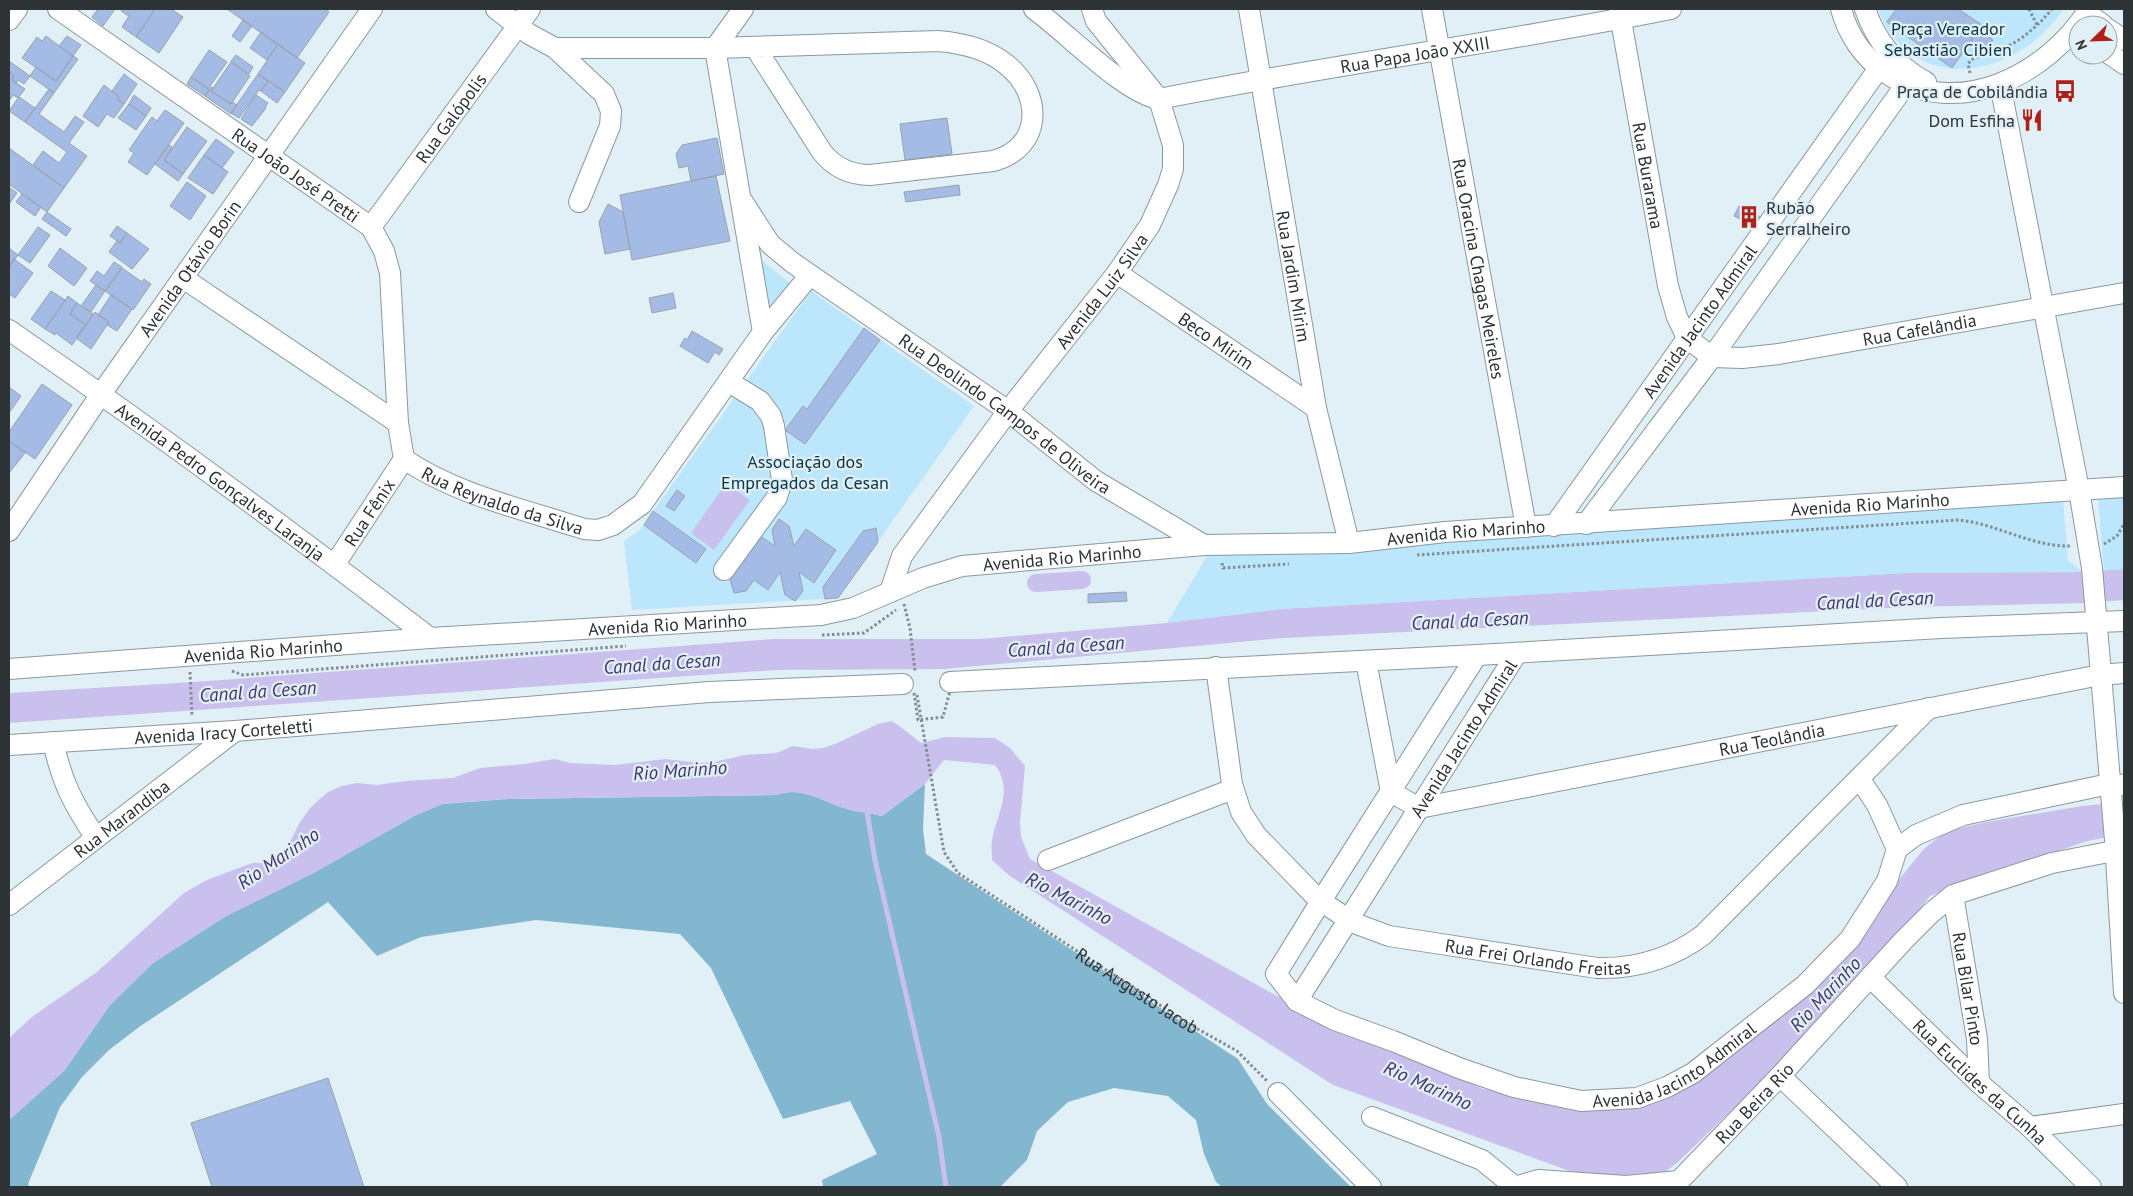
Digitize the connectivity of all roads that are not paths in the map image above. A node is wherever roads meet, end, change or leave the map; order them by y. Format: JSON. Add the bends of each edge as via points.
{"nodes":[{"id":1,"x":17,"y":9,"type":"edge"},
{"id":2,"x":58,"y":9,"type":"edge"},
{"id":3,"x":372,"y":9,"type":"edge"},
{"id":4,"x":496,"y":9,"type":"edge"},
{"id":5,"x":530,"y":9,"type":"edge"},
{"id":6,"x":743,"y":9,"type":"edge"},
{"id":7,"x":1092,"y":9,"type":"edge"},
{"id":8,"x":1249,"y":9,"type":"edge"},
{"id":9,"x":1432,"y":9,"type":"edge"},
{"id":10,"x":1671,"y":9,"type":"edge"},
{"id":11,"x":1841,"y":9,"type":"edge"},
{"id":12,"x":1865,"y":9,"type":"edge"},
{"id":13,"x":1043,"y":12,"type":"edge"},
{"id":14,"x":1620,"y":14,"type":"edge"},
{"id":15,"x":9,"y":20,"type":"edge"},
{"id":16,"x":519,"y":26,"type":"junction"},
{"id":17,"x":2068,"y":35,"type":"edge"},
{"id":18,"x":755,"y":47,"type":"junction"},
{"id":19,"x":555,"y":48,"type":"junction"},
{"id":20,"x":715,"y":48,"type":"junction"},
{"id":21,"x":1439,"y":50,"type":"junction"},
{"id":22,"x":1880,"y":68,"type":"junction"},
{"id":23,"x":1261,"y":78,"type":"junction"},
{"id":24,"x":1906,"y":84,"type":"junction"},
{"id":25,"x":2000,"y":84,"type":"junction"},
{"id":26,"x":1951,"y":93,"type":"junction"},
{"id":27,"x":1159,"y":99,"type":"junction"},
{"id":28,"x":268,"y":156,"type":"junction"},
{"id":29,"x":579,"y":202,"type":"dead end"},
{"id":30,"x":743,"y":202,"type":"junction"},
{"id":31,"x":371,"y":227,"type":"junction"},
{"id":32,"x":1117,"y":273,"type":"junction"},
{"id":33,"x":810,"y":275,"type":"junction"},
{"id":34,"x":183,"y":278,"type":"junction"},
{"id":35,"x":2124,"y":293,"type":"edge"},
{"id":36,"x":2042,"y":307,"type":"junction"},
{"id":37,"x":9,"y":330,"type":"edge"},
{"id":38,"x":764,"y":332,"type":"junction"},
{"id":39,"x":1687,"y":338,"type":"junction"},
{"id":40,"x":1712,"y":357,"type":"junction"},
{"id":41,"x":729,"y":382,"type":"junction"},
{"id":42,"x":102,"y":394,"type":"junction"},
{"id":43,"x":1316,"y":408,"type":"junction"},
{"id":44,"x":1008,"y":411,"type":"junction"},
{"id":45,"x":398,"y":423,"type":"junction"},
{"id":46,"x":404,"y":459,"type":"junction"},
{"id":47,"x":2124,"y":487,"type":"edge"},
{"id":48,"x":2079,"y":490,"type":"junction"},
{"id":49,"x":1586,"y":524,"type":"junction"},
{"id":50,"x":1554,"y":526,"type":"junction"},
{"id":51,"x":1526,"y":527,"type":"junction"},
{"id":52,"x":9,"y":531,"type":"edge"},
{"id":53,"x":1350,"y":543,"type":"junction"},
{"id":54,"x":1213,"y":545,"type":"junction"},
{"id":55,"x":335,"y":564,"type":"junction"},
{"id":56,"x":724,"y":570,"type":"dead end"},
{"id":57,"x":895,"y":590,"type":"junction"},
{"id":58,"x":2096,"y":617,"type":"junction"},
{"id":59,"x":2124,"y":621,"type":"edge"},
{"id":60,"x":430,"y":638,"type":"junction"},
{"id":61,"x":1517,"y":652,"type":"junction"},
{"id":62,"x":1477,"y":655,"type":"junction"},
{"id":63,"x":1366,"y":661,"type":"junction"},
{"id":64,"x":1216,"y":667,"type":"junction"},
{"id":65,"x":9,"y":669,"type":"edge"},
{"id":66,"x":2124,"y":673,"type":"edge"},
{"id":67,"x":2100,"y":676,"type":"junction"},
{"id":68,"x":911,"y":686,"type":"road end"},
{"id":69,"x":950,"y":686,"type":"road end"},
{"id":70,"x":1929,"y":708,"type":"junction"},
{"id":71,"x":235,"y":731,"type":"junction"},
{"id":72,"x":53,"y":742,"type":"junction"},
{"id":73,"x":9,"y":745,"type":"edge"},
{"id":74,"x":1859,"y":778,"type":"junction"},
{"id":75,"x":1234,"y":789,"type":"junction"},
{"id":76,"x":2115,"y":789,"type":"edge"},
{"id":77,"x":1391,"y":792,"type":"junction"},
{"id":78,"x":1419,"y":808,"type":"junction"},
{"id":79,"x":96,"y":838,"type":"junction"},
{"id":80,"x":2118,"y":847,"type":"edge"},
{"id":81,"x":1897,"y":849,"type":"junction"},
{"id":82,"x":1048,"y":860,"type":"dead end"},
{"id":83,"x":1954,"y":895,"type":"junction"},
{"id":84,"x":1321,"y":901,"type":"junction"},
{"id":85,"x":9,"y":905,"type":"edge"},
{"id":86,"x":1348,"y":919,"type":"junction"},
{"id":87,"x":1870,"y":977,"type":"junction"},
{"id":88,"x":2124,"y":993,"type":"edge"},
{"id":89,"x":1297,"y":1000,"type":"junction"},
{"id":90,"x":1780,"y":1076,"type":"junction"},
{"id":91,"x":1979,"y":1083,"type":"junction"},
{"id":92,"x":1278,"y":1092,"type":"road end"},
{"id":93,"x":2124,"y":1114,"type":"edge"},
{"id":94,"x":1372,"y":1117,"type":"dead end"},
{"id":95,"x":2030,"y":1127,"type":"junction"},
{"id":96,"x":1682,"y":1184,"type":"edge"},
{"id":97,"x":1371,"y":1187,"type":"edge"},
{"id":98,"x":1515,"y":1187,"type":"edge"},
{"id":99,"x":1896,"y":1187,"type":"edge"},
{"id":100,"x":2092,"y":1187,"type":"edge"}],
"edges":[{"from":1,"to":15,"type":"street"},
{"from":2,"to":28,"type":"street","name":"Rua João José Pretti"},
{"from":3,"to":28,"type":"street","name":"Avenida Otávio Borin"},
{"from":4,"to":16,"type":"street"},
{"from":5,"to":16,"type":"street","name":"Rua Galópolis"},
{"from":6,"to":20,"type":"street"},
{"from":7,"to":27,"type":"street","via":[[1096,21]]},
{"from":8,"to":23,"type":"street","name":"Rua Jardim Mirim"},
{"from":9,"to":21,"type":"street","name":"Rua Oracina Chagas Meireles"},
{"from":10,"to":14,"type":"street","name":"Rua Papa João XXIII"},
{"from":11,"to":22,"type":"street","via":[[1855,42]]},
{"from":12,"to":26,"type":"street","via":[[1875,34],[1898,61],[1919,78]]},
{"from":13,"to":27,"type":"street","via":[[1124,82]]},
{"from":14,"to":21,"type":"street","name":"Rua Papa João XXIII"},
{"from":14,"to":39,"type":"street","name":"Rua Burarama","via":[[1668,286]]},
{"from":16,"to":19,"type":"street"},
{"from":16,"to":31,"type":"street","name":"Rua Galópolis"},
{"from":17,"to":25,"type":"street","via":[[2043,60]]},
{"from":18,"to":18,"type":"street","via":[[938,41],[965,45],[999,59],[1020,77],[1031,100],[1031,127],[1017,150],[1002,159],[870,175],[852,173],[835,165],[822,152]]},
{"from":18,"to":20,"type":"street"},
{"from":19,"to":20,"type":"street"},
{"from":19,"to":29,"type":"street","via":[[604,94],[611,111],[610,126]]},
{"from":20,"to":30,"type":"street"},
{"from":21,"to":23,"type":"street","name":"Rua Papa João XXIII"},
{"from":21,"to":51,"type":"street","name":"Rua Oracina Chagas Meireles"},
{"from":22,"to":24,"type":"street"},
{"from":22,"to":39,"type":"street","name":"Avenida Jacinto Admiral"},
{"from":23,"to":27,"type":"street","name":"Rua Papa João XXIII"},
{"from":23,"to":43,"type":"street","name":"Rua Jardim Mirim"},
{"from":24,"to":26,"type":"street"},
{"from":24,"to":40,"type":"street","name":"Avenida Jacinto Admiral"},
{"from":25,"to":26,"type":"street"},
{"from":25,"to":36,"type":"street"},
{"from":27,"to":32,"type":"street","name":"Avenida Luiz Silva","via":[[1173,145],[1173,169],[1150,225]]},
{"from":28,"to":31,"type":"street","name":"Rua João José Pretti"},
{"from":28,"to":34,"type":"street","name":"Avenida Otávio Borin"},
{"from":30,"to":33,"type":"street","name":"Rua Deolindo Campos de Oliveira","via":[[770,244]]},
{"from":30,"to":38,"type":"street"},
{"from":31,"to":45,"type":"street","name":"Rua João José Pretti","via":[[384,251],[390,273]]},
{"from":32,"to":43,"type":"street","name":"Beco Mirim"},
{"from":32,"to":44,"type":"street","name":"Avenida Luiz Silva"},
{"from":33,"to":38,"type":"street","name":"Rua Reynaldo da Silva"},
{"from":33,"to":44,"type":"street","name":"Rua Deolindo Campos de Oliveira"},
{"from":34,"to":42,"type":"street","name":"Avenida Otávio Borin"},
{"from":34,"to":45,"type":"street"},
{"from":35,"to":36,"type":"street","name":"Rua Cafelândia"},
{"from":36,"to":40,"type":"street","name":"Rua Cafelândia","via":[[1779,354]]},
{"from":36,"to":48,"type":"street"},
{"from":37,"to":42,"type":"street","name":"Avenida Pedro Gonçalves Laranja"},
{"from":38,"to":41,"type":"street","name":"Rua Reynaldo da Silva"},
{"from":39,"to":40,"type":"street"},
{"from":39,"to":50,"type":"street","name":"Avenida Jacinto Admiral"},
{"from":40,"to":49,"type":"street","name":"Avenida Jacinto Admiral"},
{"from":41,"to":46,"type":"street","name":"Rua Reynaldo da Silva","via":[[642,504],[613,525],[598,530],[584,529],[454,487]]},
{"from":41,"to":56,"type":"street","via":[[760,401],[771,416],[782,480],[777,497]]},
{"from":42,"to":52,"type":"street","name":"Avenida Otávio Borin"},
{"from":42,"to":55,"type":"street","name":"Avenida Pedro Gonçalves Laranja"},
{"from":43,"to":53,"type":"street","name":"Rua Jardim Mirim"},
{"from":44,"to":54,"type":"street","name":"Rua Deolindo Campos de Oliveira","via":[[1096,481]]},
{"from":44,"to":57,"type":"street","name":"Avenida Luiz Silva","via":[[902,556]]},
{"from":45,"to":46,"type":"street","name":"Rua Reynaldo da Silva"},
{"from":46,"to":55,"type":"street","name":"Rua Fênix"},
{"from":47,"to":48,"type":"street","name":"Avenida Rio Marinho"},
{"from":48,"to":49,"type":"street","name":"Avenida Rio Marinho"},
{"from":48,"to":58,"type":"street","via":[[2092,568]]},
{"from":49,"to":50,"type":"street","name":"Avenida Rio Marinho"},
{"from":50,"to":51,"type":"street","name":"Avenida Rio Marinho"},
{"from":51,"to":53,"type":"street","name":"Avenida Rio Marinho"},
{"from":53,"to":54,"type":"street","name":"Avenida Rio Marinho"},
{"from":54,"to":57,"type":"street","name":"Avenida Rio Marinho","via":[[962,566]]},
{"from":55,"to":60,"type":"street","name":"Avenida Pedro Gonçalves Laranja"},
{"from":57,"to":60,"type":"street","name":"Avenida Rio Marinho","via":[[853,608],[821,615]]},
{"from":58,"to":59,"type":"street"},
{"from":58,"to":61,"type":"street"},
{"from":58,"to":67,"type":"street"},
{"from":60,"to":65,"type":"street","name":"Avenida Rio Marinho"},
{"from":61,"to":62,"type":"street"},
{"from":61,"to":78,"type":"street","name":"Avenida Jacinto Admiral"},
{"from":62,"to":63,"type":"street"},
{"from":62,"to":77,"type":"street","name":"Avenida Jacinto Admiral"},
{"from":63,"to":64,"type":"street"},
{"from":63,"to":77,"type":"street"},
{"from":64,"to":69,"type":"street"},
{"from":64,"to":75,"type":"street","name":"Rua Frei Orlando Freitas"},
{"from":66,"to":67,"type":"street","name":"Rua Teolândia"},
{"from":67,"to":70,"type":"street","name":"Rua Teolândia"},
{"from":67,"to":76,"type":"street"},
{"from":68,"to":71,"type":"street","name":"Avenida Iracy Corteletti","via":[[709,692]]},
{"from":70,"to":74,"type":"street","name":"Rua Frei Orlando Freitas"},
{"from":70,"to":78,"type":"street","name":"Rua Teolândia"},
{"from":71,"to":72,"type":"street","name":"Avenida Iracy Corteletti"},
{"from":71,"to":79,"type":"street","name":"Rua Marandiba"},
{"from":72,"to":73,"type":"street","name":"Avenida Iracy Corteletti"},
{"from":72,"to":79,"type":"street","via":[[68,793]]},
{"from":74,"to":81,"type":"street","via":[[1877,805]]},
{"from":74,"to":86,"type":"street","name":"Rua Frei Orlando Freitas","via":[[1703,935],[1675,953],[1644,964],[1597,968],[1389,936]]},
{"from":75,"to":82,"type":"street"},
{"from":75,"to":84,"type":"street","name":"Rua Frei Orlando Freitas","via":[[1241,812],[1256,835]]},
{"from":76,"to":80,"type":"street"},
{"from":76,"to":81,"type":"street","via":[[1963,815],[1916,834]]},
{"from":77,"to":78,"type":"street"},
{"from":77,"to":84,"type":"street","name":"Avenida Jacinto Admiral"},
{"from":78,"to":86,"type":"street","name":"Avenida Jacinto Admiral"},
{"from":79,"to":85,"type":"street","name":"Rua Marandiba"},
{"from":80,"to":83,"type":"street","name":"Rua Beira Rio","via":[[2052,863]]},
{"from":80,"to":88,"type":"street"},
{"from":81,"to":89,"type":"street","name":"Avenida Jacinto Admiral","via":[[1887,881],[1850,939],[1805,986],[1693,1073],[1638,1098],[1581,1102],[1514,1087],[1335,1020]]},
{"from":83,"to":87,"type":"street","name":"Rua Beira Rio","via":[[1931,913]]},
{"from":83,"to":91,"type":"street","name":"Rua Bilar Pinto","via":[[1978,1038]]},
{"from":84,"to":86,"type":"street","name":"Rua Frei Orlando Freitas"},
{"from":84,"to":89,"type":"street","name":"Avenida Jacinto Admiral","via":[[1276,974]]},
{"from":86,"to":89,"type":"street","name":"Avenida Jacinto Admiral"},
{"from":87,"to":90,"type":"street","name":"Rua Beira Rio"},
{"from":87,"to":91,"type":"street","name":"Rua Euclides da Cunha"},
{"from":90,"to":96,"type":"street","name":"Rua Beira Rio"},
{"from":90,"to":99,"type":"street"},
{"from":91,"to":95,"type":"street","name":"Rua Euclides da Cunha"},
{"from":92,"to":97,"type":"street"},
{"from":93,"to":95,"type":"street"},
{"from":94,"to":98,"type":"street","name":"Rua Beira Rio","via":[[1482,1160]]},
{"from":95,"to":100,"type":"street","name":"Rua Euclides da Cunha"},
{"from":96,"to":98,"type":"street","name":"Rua Beira Rio","via":[[1626,1186],[1538,1180]]}]}
